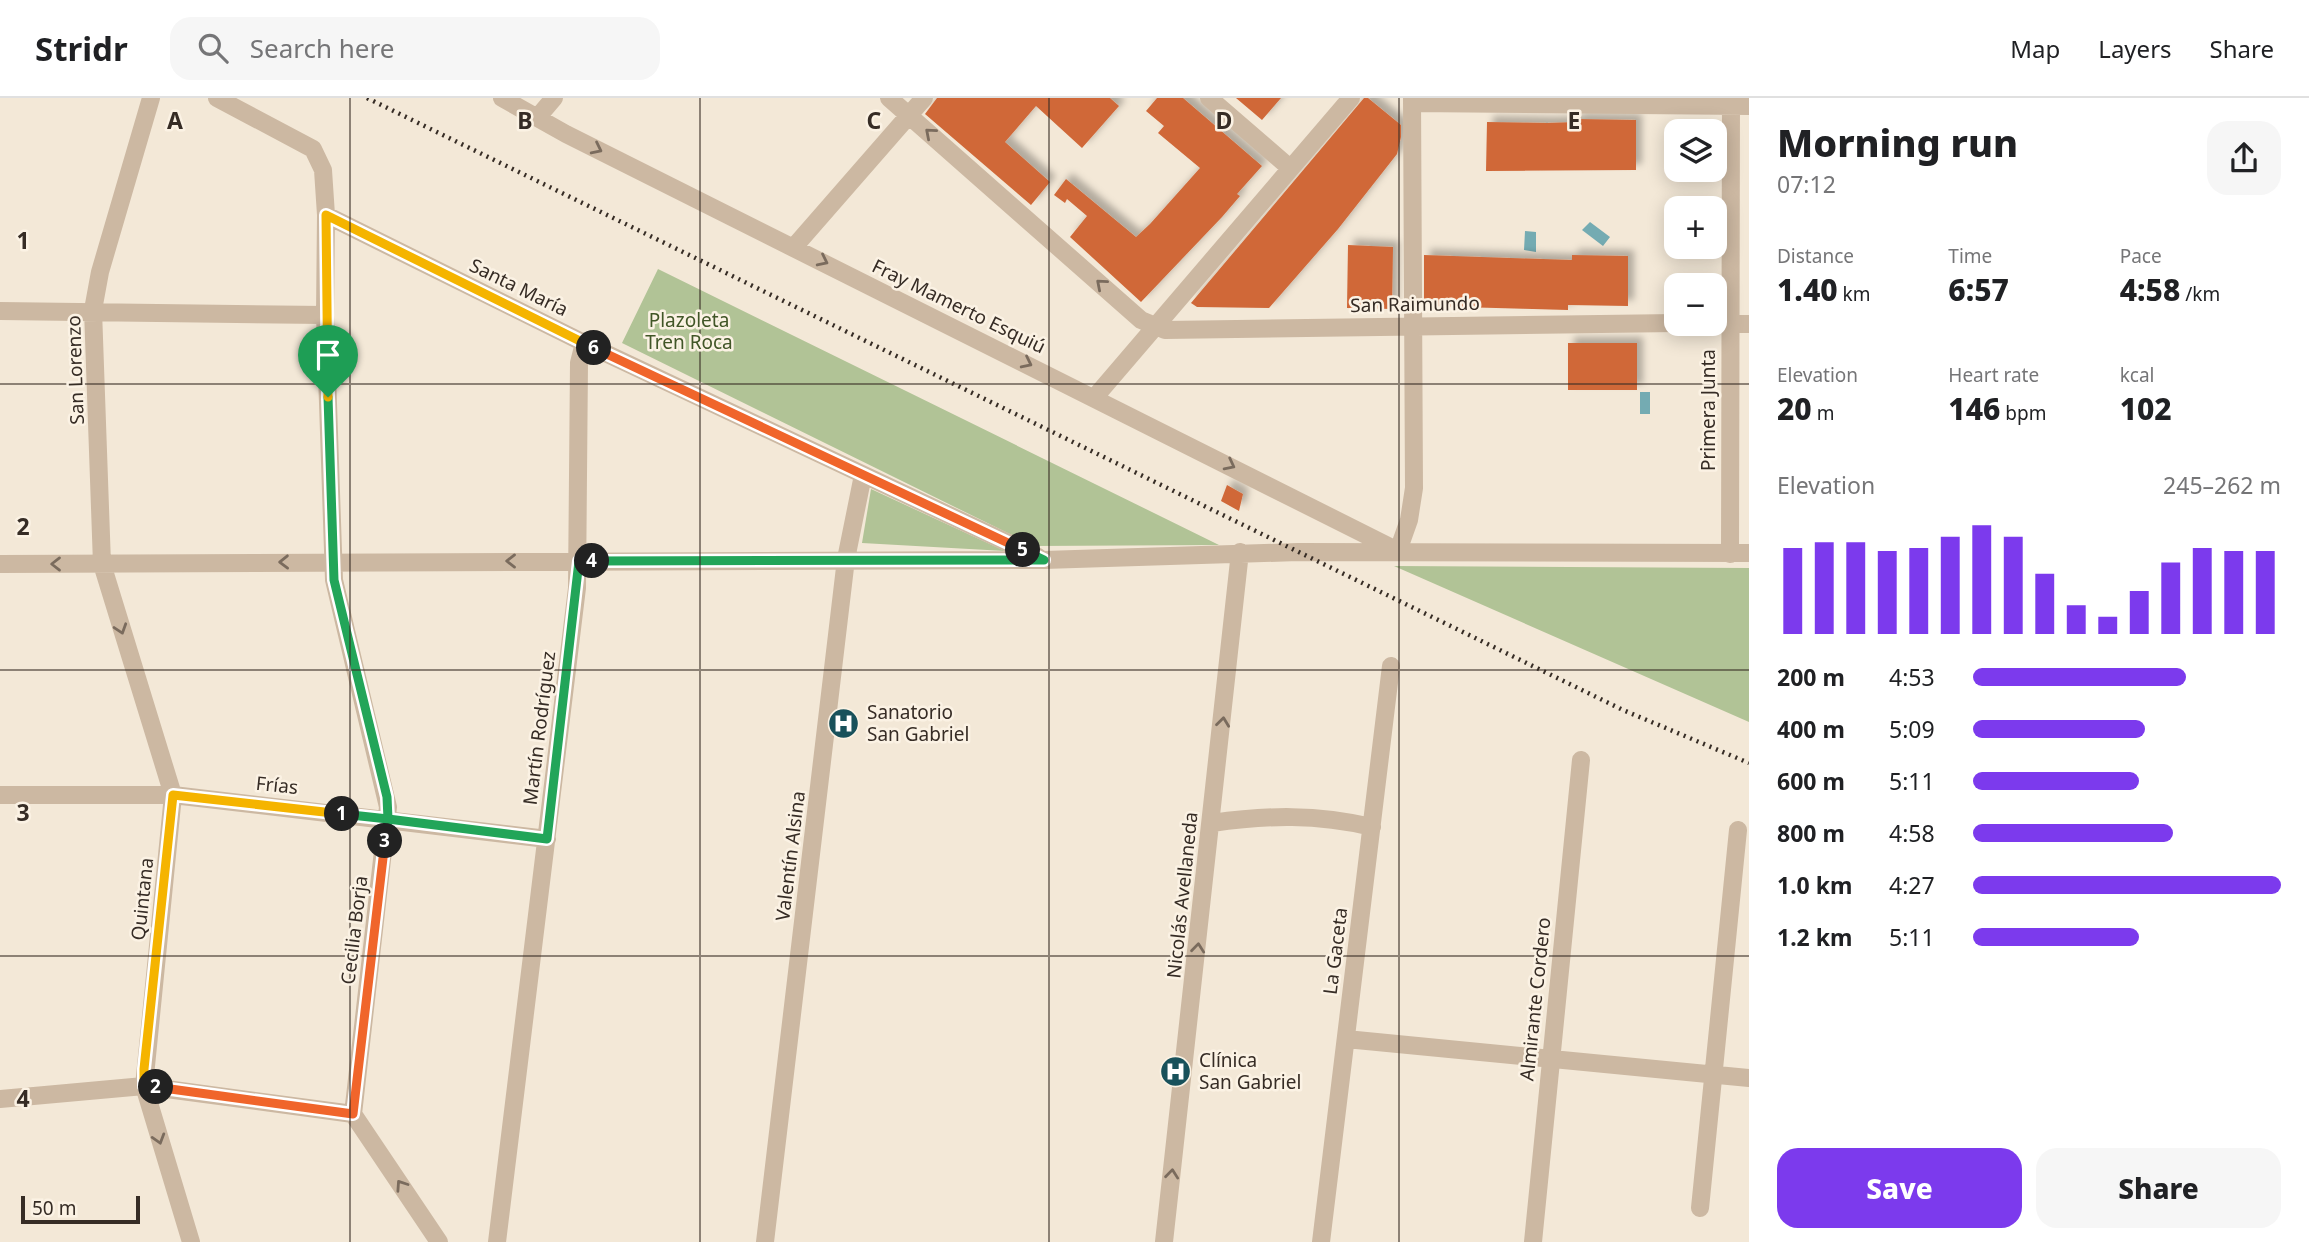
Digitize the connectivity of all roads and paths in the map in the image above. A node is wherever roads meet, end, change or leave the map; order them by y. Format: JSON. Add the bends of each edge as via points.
{"nodes":[{"id":1,"x":151,"y":98,"type":"edge"},
{"id":2,"x":217,"y":98,"type":"edge"},
{"id":3,"x":502,"y":98,"type":"edge"},
{"id":4,"x":554,"y":98,"type":"edge"},
{"id":5,"x":889,"y":98,"type":"edge"},
{"id":6,"x":924,"y":98,"type":"edge"},
{"id":7,"x":1209,"y":98,"type":"edge"},
{"id":8,"x":1351,"y":98,"type":"edge"},
{"id":9,"x":1412,"y":100,"type":"edge"},
{"id":10,"x":1737,"y":103,"type":"edge"},
{"id":11,"x":909,"y":115,"type":"junction"},
{"id":12,"x":537,"y":118,"type":"junction"},
{"id":13,"x":1290,"y":168,"type":"junction"},
{"id":14,"x":326,"y":215,"type":"junction"},
{"id":15,"x":794,"y":247,"type":"junction"},
{"id":16,"x":93,"y":310,"type":"junction"},
{"id":17,"x":0,"y":311,"type":"edge"},
{"id":18,"x":326,"y":314,"type":"junction"},
{"id":19,"x":1664,"y":323,"type":"edge"},
{"id":20,"x":1728,"y":324,"type":"junction"},
{"id":21,"x":1749,"y":324,"type":"edge"},
{"id":22,"x":1411,"y":325,"type":"junction"},
{"id":23,"x":1154,"y":327,"type":"junction"},
{"id":24,"x":584,"y":343,"type":"junction"},
{"id":25,"x":1095,"y":397,"type":"junction"},
{"id":26,"x":863,"y":475,"type":"junction"},
{"id":27,"x":1398,"y":551,"type":"junction"},
{"id":28,"x":1240,"y":552,"type":"junction"},
{"id":29,"x":1730,"y":554,"type":"junction"},
{"id":30,"x":1749,"y":554,"type":"edge"},
{"id":31,"x":846,"y":559,"type":"junction"},
{"id":32,"x":1044,"y":560,"type":"junction"},
{"id":33,"x":332,"y":561,"type":"junction"},
{"id":34,"x":579,"y":561,"type":"junction"},
{"id":35,"x":0,"y":564,"type":"edge"},
{"id":36,"x":102,"y":564,"type":"junction"},
{"id":37,"x":1391,"y":666,"type":"dead end"},
{"id":38,"x":1581,"y":760,"type":"dead end"},
{"id":39,"x":0,"y":795,"type":"edge"},
{"id":40,"x":173,"y":795,"type":"junction"},
{"id":41,"x":388,"y":819,"type":"junction"},
{"id":42,"x":1212,"y":823,"type":"junction"},
{"id":43,"x":1372,"y":827,"type":"junction"},
{"id":44,"x":1738,"y":830,"type":"dead end"},
{"id":45,"x":547,"y":839,"type":"junction"},
{"id":46,"x":1346,"y":1039,"type":"junction"},
{"id":47,"x":1549,"y":1059,"type":"junction"},
{"id":48,"x":1713,"y":1074,"type":"junction"},
{"id":49,"x":1749,"y":1078,"type":"edge"},
{"id":50,"x":144,"y":1086,"type":"junction"},
{"id":51,"x":0,"y":1099,"type":"edge"},
{"id":52,"x":353,"y":1114,"type":"junction"},
{"id":53,"x":1700,"y":1208,"type":"dead end"},
{"id":54,"x":191,"y":1242,"type":"edge"},
{"id":55,"x":439,"y":1242,"type":"edge"},
{"id":56,"x":497,"y":1242,"type":"edge"},
{"id":57,"x":765,"y":1242,"type":"edge"},
{"id":58,"x":1164,"y":1242,"type":"edge"},
{"id":59,"x":1321,"y":1242,"type":"edge"},
{"id":60,"x":1533,"y":1242,"type":"edge"}],
"edges":[{"from":1,"to":16,"type":"street","name":"San Lorenzo"},
{"from":2,"to":14,"type":"street","via":[[313,149],[323,170]]},
{"from":3,"to":12,"type":"street","name":"Fray Mamerto Esquiú"},
{"from":4,"to":12,"type":"street"},
{"from":5,"to":11,"type":"street"},
{"from":6,"to":11,"type":"street"},
{"from":7,"to":13,"type":"street"},
{"from":8,"to":13,"type":"street"},
{"from":9,"to":10,"type":"street"},
{"from":9,"to":22,"type":"street"},
{"from":10,"to":20,"type":"street","name":"Primera Junta"},
{"from":11,"to":15,"type":"street"},
{"from":23,"to":11,"type":"street","one_way":true},
{"from":12,"to":15,"type":"street","name":"Fray Mamerto Esquiú","one_way":true},
{"from":13,"to":23,"type":"street"},
{"from":14,"to":18,"type":"street","name":"Cecilia Borja"},
{"from":14,"to":24,"type":"street","name":"Santa María"},
{"from":15,"to":25,"type":"street","name":"Fray Mamerto Esquiú","one_way":true},
{"from":16,"to":17,"type":"street"},
{"from":16,"to":18,"type":"street"},
{"from":16,"to":36,"type":"street","name":"San Lorenzo"},
{"from":18,"to":33,"type":"street","name":"Cecilia Borja"},
{"from":19,"to":22,"type":"street","name":"San Raimundo"},
{"from":20,"to":21,"type":"street"},
{"from":20,"to":29,"type":"street","name":"Primera Junta"},
{"from":22,"to":23,"type":"street","name":"San Raimundo"},
{"from":22,"to":27,"type":"street","via":[[1413,488],[1409,520]]},
{"from":23,"to":25,"type":"street"},
{"from":24,"to":26,"type":"street","name":"Santa María"},
{"from":24,"to":34,"type":"street","name":"Martín Rodríguez","via":[[579,363]]},
{"from":25,"to":27,"type":"street","name":"Fray Mamerto Esquiú","one_way":true},
{"from":26,"to":31,"type":"street","name":"Valentín Alsina"},
{"from":26,"to":32,"type":"street","name":"Santa María"},
{"from":27,"to":28,"type":"street"},
{"from":27,"to":29,"type":"street"},
{"from":28,"to":32,"type":"street"},
{"from":42,"to":28,"type":"street","name":"Nicolás Avellaneda","one_way":true},
{"from":29,"to":30,"type":"street"},
{"from":31,"to":32,"type":"street"},
{"from":31,"to":34,"type":"street"},
{"from":31,"to":57,"type":"street","name":"Valentín Alsina"},
{"from":34,"to":33,"type":"street","one_way":true},
{"from":33,"to":36,"type":"street","one_way":true},
{"from":33,"to":41,"type":"street","name":"Cecilia Borja","via":[[387,797]]},
{"from":34,"to":45,"type":"street","name":"Martín Rodríguez"},
{"from":36,"to":35,"type":"street","one_way":true},
{"from":36,"to":40,"type":"street","name":"Quintana","one_way":true},
{"from":37,"to":43,"type":"street","name":"La Gaceta"},
{"from":38,"to":47,"type":"street","name":"Almirante Cordero"},
{"from":39,"to":40,"type":"street","name":"Frías"},
{"from":40,"to":41,"type":"street","name":"Frías"},
{"from":40,"to":50,"type":"street","name":"Quintana"},
{"from":41,"to":45,"type":"street","name":"Frías"},
{"from":41,"to":52,"type":"street","name":"Cecilia Borja"},
{"from":42,"to":43,"type":"street","via":[[1311,816]]},
{"from":58,"to":42,"type":"street","name":"Nicolás Avellaneda","one_way":true},
{"from":43,"to":46,"type":"street","name":"La Gaceta"},
{"from":44,"to":48,"type":"street"},
{"from":45,"to":56,"type":"street","name":"Martín Rodríguez"},
{"from":46,"to":47,"type":"street"},
{"from":46,"to":59,"type":"street","name":"La Gaceta"},
{"from":47,"to":48,"type":"street"},
{"from":47,"to":60,"type":"street","name":"Almirante Cordero"},
{"from":48,"to":49,"type":"street"},
{"from":48,"to":53,"type":"street"},
{"from":50,"to":51,"type":"street"},
{"from":50,"to":52,"type":"street"},
{"from":50,"to":54,"type":"street","name":"Quintana","one_way":true},
{"from":55,"to":52,"type":"street","one_way":true}]}
